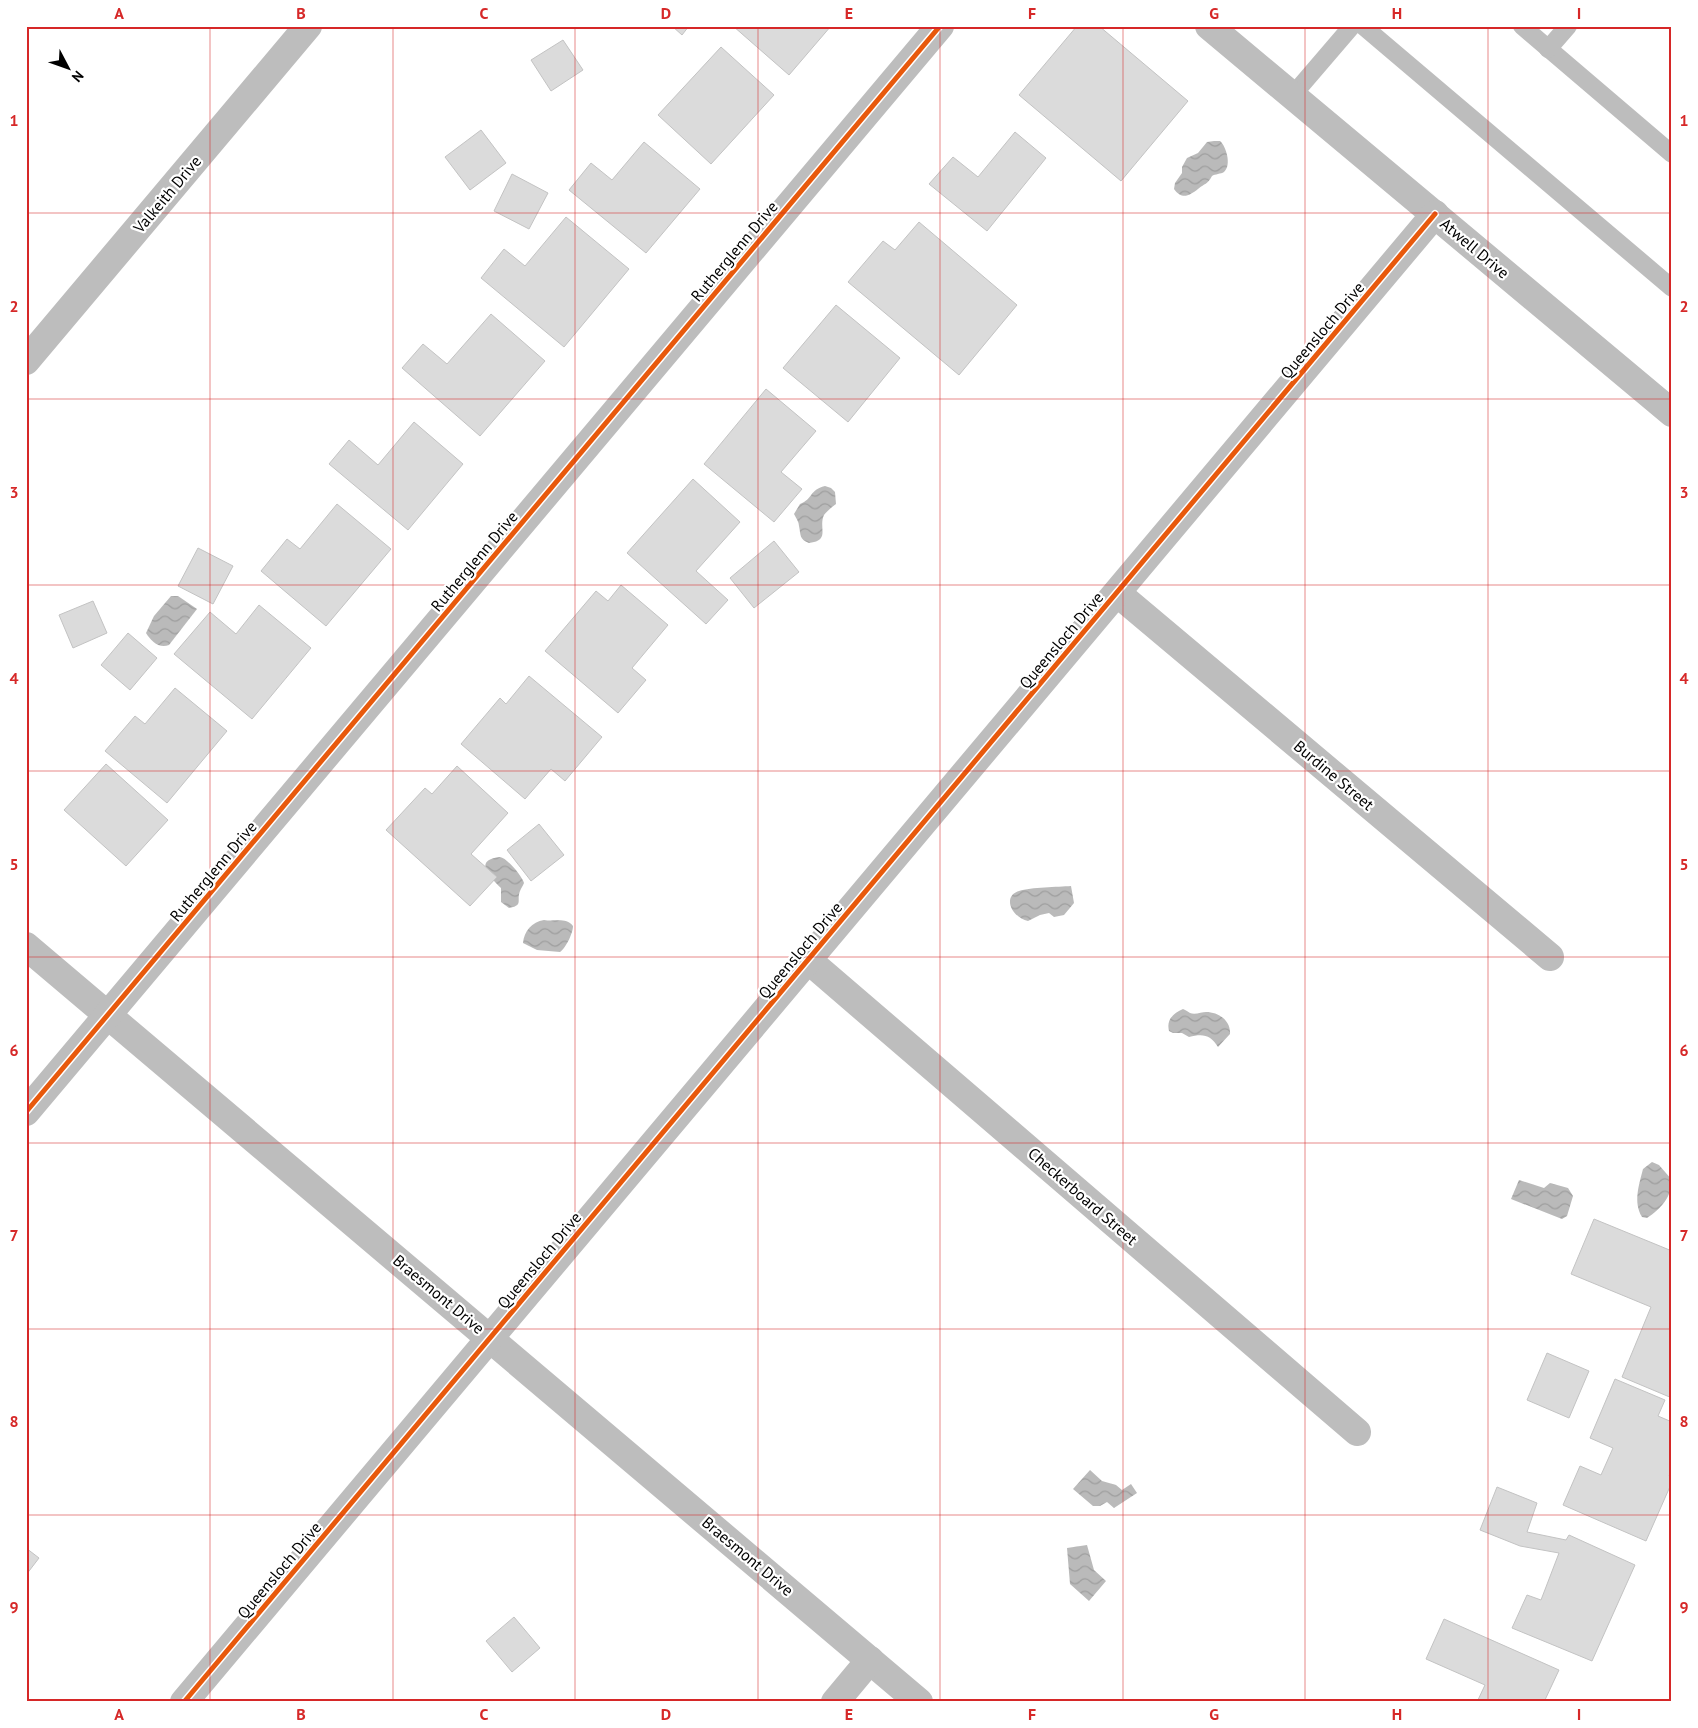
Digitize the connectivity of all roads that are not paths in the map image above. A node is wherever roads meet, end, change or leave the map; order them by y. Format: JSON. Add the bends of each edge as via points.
{"nodes":[{"id":1,"x":308,"y":26,"type":"edge"},
{"id":2,"x":940,"y":26,"type":"edge"},
{"id":3,"x":1209,"y":26,"type":"edge"},
{"id":4,"x":1352,"y":26,"type":"edge"},
{"id":5,"x":1363,"y":26,"type":"edge"},
{"id":6,"x":1522,"y":26,"type":"edge"},
{"id":7,"x":1568,"y":26,"type":"edge"},
{"id":8,"x":1548,"y":49,"type":"junction"},
{"id":9,"x":1292,"y":96,"type":"junction"},
{"id":10,"x":1672,"y":154,"type":"edge"},
{"id":11,"x":1435,"y":214,"type":"junction"},
{"id":12,"x":1672,"y":288,"type":"edge"},
{"id":13,"x":26,"y":361,"type":"edge"},
{"id":14,"x":1672,"y":413,"type":"edge"},
{"id":15,"x":1117,"y":593,"type":"junction"},
{"id":16,"x":26,"y":946,"type":"edge"},
{"id":17,"x":1550,"y":957,"type":"dead end"},
{"id":18,"x":808,"y":960,"type":"junction"},
{"id":19,"x":108,"y":1015,"type":"junction"},
{"id":20,"x":26,"y":1112,"type":"edge"},
{"id":21,"x":490,"y":1338,"type":"junction"},
{"id":22,"x":1358,"y":1432,"type":"dead end"},
{"id":23,"x":870,"y":1660,"type":"junction"},
{"id":24,"x":184,"y":1702,"type":"edge"},
{"id":25,"x":835,"y":1702,"type":"edge"},
{"id":26,"x":919,"y":1702,"type":"edge"}],
"edges":[{"from":1,"to":13,"type":"street","name":"Valkeith Drive"},
{"from":2,"to":19,"type":"street","name":"Rutherglenn Drive"},
{"from":3,"to":9,"type":"street","name":"Atwell Drive"},
{"from":4,"to":9,"type":"lane"},
{"from":5,"to":12,"type":"lane"},
{"from":6,"to":8,"type":"lane"},
{"from":7,"to":8,"type":"lane"},
{"from":8,"to":10,"type":"lane"},
{"from":9,"to":11,"type":"street","name":"Atwell Drive"},
{"from":11,"to":14,"type":"street","name":"Atwell Drive"},
{"from":11,"to":15,"type":"street","name":"Queensloch Drive"},
{"from":15,"to":17,"type":"street","name":"Burdine Street"},
{"from":15,"to":18,"type":"street","name":"Queensloch Drive"},
{"from":16,"to":19,"type":"street","name":"Braesmont Drive"},
{"from":18,"to":21,"type":"street","name":"Queensloch Drive"},
{"from":18,"to":22,"type":"street","name":"Checkerboard Street"},
{"from":19,"to":20,"type":"street","name":"Rutherglenn Drive"},
{"from":19,"to":21,"type":"street","name":"Braesmont Drive"},
{"from":21,"to":23,"type":"street","name":"Braesmont Drive"},
{"from":21,"to":24,"type":"street","name":"Queensloch Drive"},
{"from":23,"to":25,"type":"street"},
{"from":23,"to":26,"type":"street","name":"Braesmont Drive"}]}
